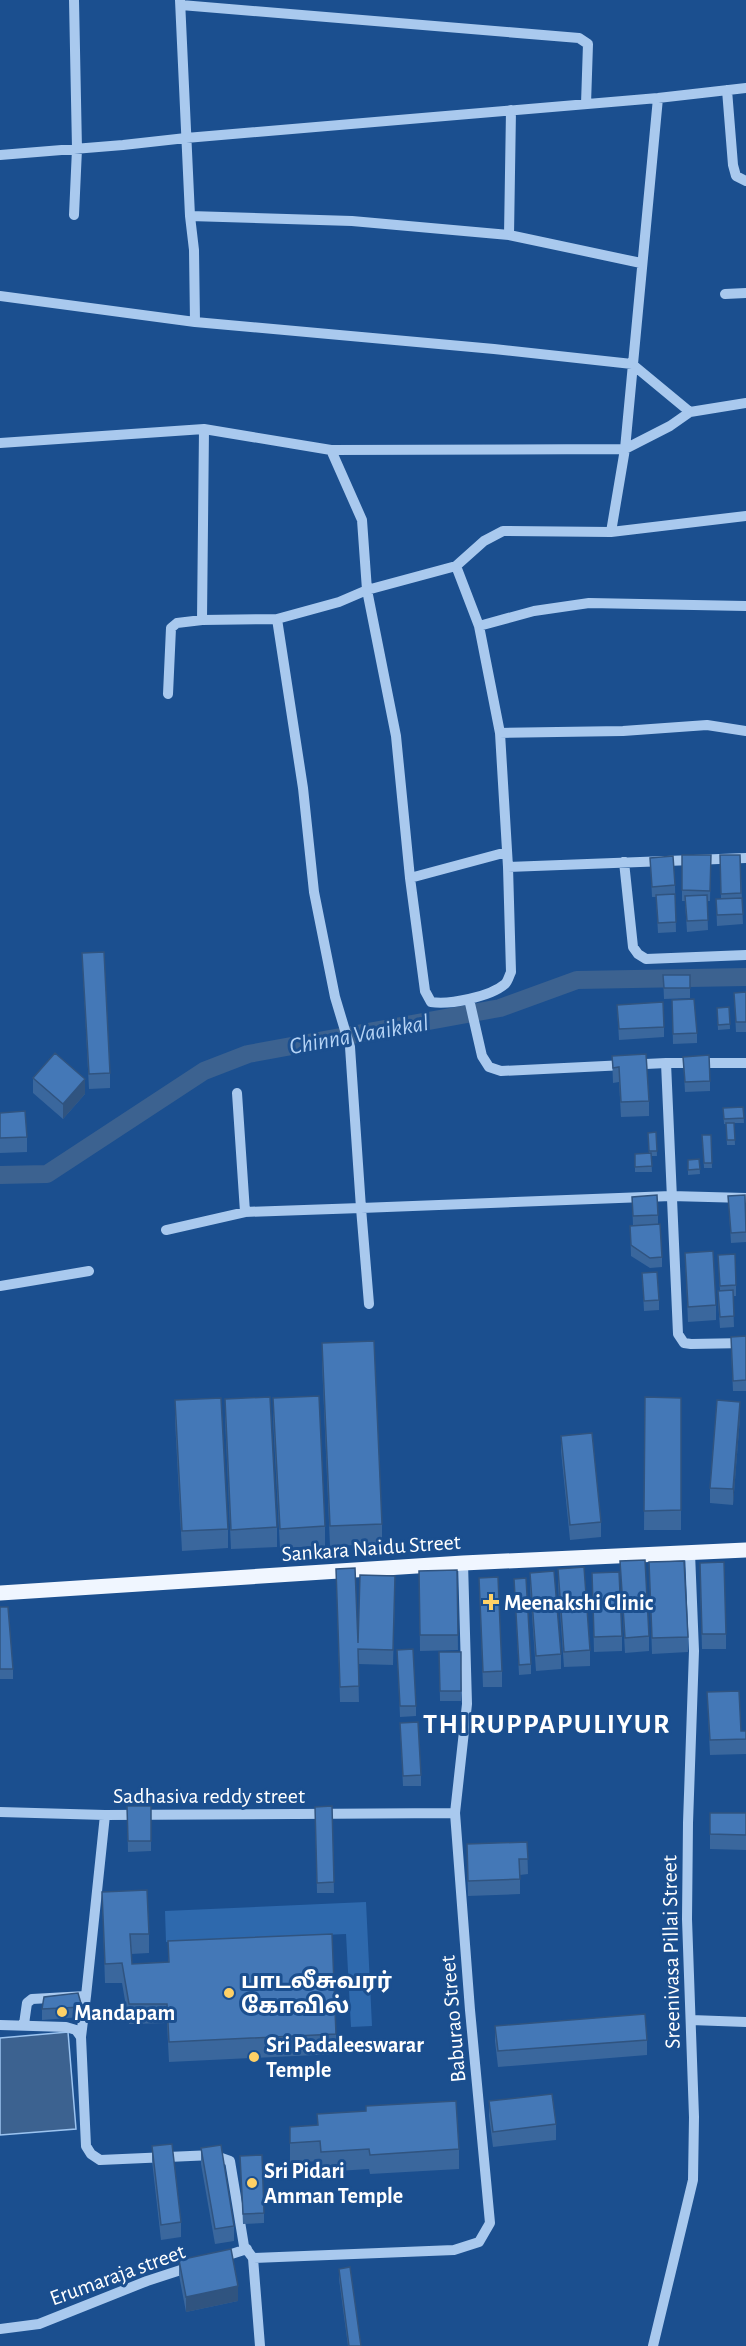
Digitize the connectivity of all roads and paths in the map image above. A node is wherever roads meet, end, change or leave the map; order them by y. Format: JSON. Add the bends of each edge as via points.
{"nodes":[{"id":1,"x":74,"y":0,"type":"edge"},
{"id":2,"x":180,"y":3,"type":"edge"},
{"id":3,"x":746,"y":88,"type":"edge"},
{"id":4,"x":727,"y":90,"type":"junction"},
{"id":5,"x":658,"y":98,"type":"junction"},
{"id":6,"x":586,"y":104,"type":"junction"},
{"id":7,"x":511,"y":110,"type":"junction"},
{"id":8,"x":186,"y":138,"type":"junction"},
{"id":9,"x":77,"y":149,"type":"junction"},
{"id":10,"x":0,"y":154,"type":"edge"},
{"id":11,"x":746,"y":181,"type":"edge"},
{"id":12,"x":74,"y":215,"type":"dead end"},
{"id":13,"x":190,"y":216,"type":"junction"},
{"id":14,"x":509,"y":235,"type":"junction"},
{"id":15,"x":641,"y":263,"type":"junction"},
{"id":16,"x":746,"y":293,"type":"edge"},
{"id":17,"x":725,"y":294,"type":"dead end"},
{"id":18,"x":0,"y":296,"type":"edge"},
{"id":19,"x":195,"y":322,"type":"junction"},
{"id":20,"x":632,"y":364,"type":"junction"},
{"id":21,"x":746,"y":403,"type":"edge"},
{"id":22,"x":690,"y":412,"type":"junction"},
{"id":23,"x":204,"y":429,"type":"junction"},
{"id":24,"x":0,"y":443,"type":"edge"},
{"id":25,"x":625,"y":449,"type":"junction"},
{"id":26,"x":332,"y":450,"type":"junction"},
{"id":27,"x":746,"y":516,"type":"edge"},
{"id":28,"x":611,"y":532,"type":"junction"},
{"id":29,"x":456,"y":566,"type":"junction"},
{"id":30,"x":367,"y":591,"type":"junction"},
{"id":31,"x":746,"y":606,"type":"edge"},
{"id":32,"x":277,"y":619,"type":"junction"},
{"id":33,"x":202,"y":620,"type":"junction"},
{"id":34,"x":479,"y":626,"type":"junction"},
{"id":35,"x":168,"y":694,"type":"dead end"},
{"id":36,"x":746,"y":731,"type":"edge"},
{"id":37,"x":500,"y":733,"type":"junction"},
{"id":38,"x":507,"y":852,"type":"junction"},
{"id":39,"x":746,"y":858,"type":"edge"},
{"id":40,"x":624,"y":862,"type":"junction"},
{"id":41,"x":508,"y":867,"type":"junction"},
{"id":42,"x":410,"y":878,"type":"junction"},
{"id":43,"x":746,"y":955,"type":"edge"},
{"id":44,"x":470,"y":1003,"type":"junction"},
{"id":45,"x":746,"y":1063,"type":"edge"},
{"id":46,"x":666,"y":1064,"type":"junction"},
{"id":47,"x":237,"y":1093,"type":"dead end"},
{"id":48,"x":670,"y":1196,"type":"junction"},
{"id":49,"x":746,"y":1198,"type":"edge"},
{"id":50,"x":361,"y":1208,"type":"junction"},
{"id":51,"x":245,"y":1212,"type":"junction"},
{"id":52,"x":166,"y":1230,"type":"dead end"},
{"id":53,"x":89,"y":1271,"type":"dead end"},
{"id":54,"x":0,"y":1286,"type":"edge"},
{"id":55,"x":369,"y":1304,"type":"dead end"},
{"id":56,"x":746,"y":1343,"type":"edge"},
{"id":57,"x":746,"y":1550,"type":"edge"},
{"id":58,"x":690,"y":1553,"type":"junction"},
{"id":59,"x":463,"y":1563,"type":"junction"},
{"id":60,"x":0,"y":1593,"type":"edge"},
{"id":61,"x":0,"y":1812,"type":"edge"},
{"id":62,"x":455,"y":1813,"type":"junction"},
{"id":63,"x":105,"y":1815,"type":"junction"},
{"id":64,"x":86,"y":1996,"type":"junction"},
{"id":65,"x":691,"y":2020,"type":"junction"},
{"id":66,"x":746,"y":2022,"type":"edge"},
{"id":67,"x":24,"y":2024,"type":"junction"},
{"id":68,"x":0,"y":2025,"type":"edge"},
{"id":69,"x":81,"y":2037,"type":"junction"},
{"id":70,"x":250,"y":2254,"type":"junction"},
{"id":71,"x":0,"y":2329,"type":"edge"},
{"id":72,"x":260,"y":2346,"type":"edge"},
{"id":73,"x":653,"y":2346,"type":"edge"}],
"edges":[{"from":1,"to":9,"type":"street"},
{"from":2,"to":6,"type":"street","via":[[579,38],[588,44]]},
{"from":2,"to":8,"type":"street"},
{"from":3,"to":4,"type":"street"},
{"from":4,"to":5,"type":"street"},
{"from":4,"to":11,"type":"street","via":[[733,165],[736,176]]},
{"from":5,"to":6,"type":"street"},
{"from":5,"to":15,"type":"street"},
{"from":6,"to":7,"type":"street"},
{"from":7,"to":8,"type":"street"},
{"from":7,"to":14,"type":"street"},
{"from":8,"to":9,"type":"street"},
{"from":8,"to":13,"type":"street"},
{"from":9,"to":10,"type":"street"},
{"from":9,"to":12,"type":"street"},
{"from":13,"to":14,"type":"street","via":[[352,221]]},
{"from":13,"to":19,"type":"street"},
{"from":14,"to":15,"type":"street"},
{"from":15,"to":20,"type":"street"},
{"from":16,"to":17,"type":"street"},
{"from":18,"to":19,"type":"street"},
{"from":19,"to":20,"type":"street"},
{"from":20,"to":22,"type":"street"},
{"from":20,"to":25,"type":"street"},
{"from":21,"to":22,"type":"street"},
{"from":22,"to":25,"type":"street"},
{"from":23,"to":24,"type":"street"},
{"from":23,"to":26,"type":"street"},
{"from":23,"to":33,"type":"street"},
{"from":25,"to":26,"type":"street"},
{"from":25,"to":28,"type":"street"},
{"from":26,"to":30,"type":"street","via":[[362,520]]},
{"from":27,"to":28,"type":"street"},
{"from":28,"to":29,"type":"street","via":[[503,531],[484,541]]},
{"from":29,"to":30,"type":"street"},
{"from":29,"to":34,"type":"street"},
{"from":30,"to":32,"type":"street"},
{"from":30,"to":42,"type":"street","via":[[396,736]]},
{"from":31,"to":34,"type":"street","via":[[589,603],[534,610]]},
{"from":32,"to":33,"type":"street"},
{"from":32,"to":50,"type":"street","via":[[303,788],[314,892],[335,997],[350,1047]]},
{"from":33,"to":35,"type":"street","via":[[177,623],[171,628]]},
{"from":34,"to":37,"type":"street"},
{"from":36,"to":37,"type":"street","via":[[707,725]]},
{"from":37,"to":38,"type":"street"},
{"from":38,"to":41,"type":"street"},
{"from":38,"to":42,"type":"street"},
{"from":39,"to":40,"type":"street"},
{"from":40,"to":41,"type":"street"},
{"from":40,"to":43,"type":"street","via":[[633,947],[638,954],[646,958]]},
{"from":41,"to":44,"type":"street","via":[[509,978]]},
{"from":42,"to":44,"type":"street","via":[[427,997],[438,1003]]},
{"from":44,"to":46,"type":"street","via":[[482,1056],[489,1067],[501,1071]]},
{"from":45,"to":46,"type":"street"},
{"from":46,"to":48,"type":"street"},
{"from":47,"to":51,"type":"street"},
{"from":48,"to":49,"type":"street"},
{"from":48,"to":50,"type":"street"},
{"from":48,"to":56,"type":"street","via":[[681,1339],[691,1344]]},
{"from":50,"to":51,"type":"street"},
{"from":50,"to":55,"type":"street"},
{"from":51,"to":52,"type":"street"},
{"from":53,"to":54,"type":"street"},
{"from":57,"to":58,"type":"main road","name":"Sankara Naidu Street"},
{"from":58,"to":59,"type":"main road","name":"Sankara Naidu Street"},
{"from":58,"to":65,"type":"street","name":"Sreenivasa Pillai Street","via":[[694,1651],[687,1919]]},
{"from":59,"to":60,"type":"main road","name":"Sankara Naidu Street"},
{"from":59,"to":62,"type":"street","name":"Baburao Street","via":[[467,1704]]},
{"from":61,"to":63,"type":"street","name":"Sadhasiva reddy street"},
{"from":62,"to":63,"type":"street","name":"Sadhasiva reddy street"},
{"from":62,"to":70,"type":"street","name":"Baburao Street","via":[[490,2223],[479,2242],[454,2250]]},
{"from":63,"to":64,"type":"street"},
{"from":64,"to":67,"type":"street","via":[[32,1999],[27,2003]]},
{"from":64,"to":69,"type":"street"},
{"from":65,"to":66,"type":"street"},
{"from":65,"to":73,"type":"street","name":"Sreenivasa Pillai Street","via":[[693,2180]]},
{"from":67,"to":68,"type":"street"},
{"from":67,"to":69,"type":"street","via":[[66,2027],[76,2030]]},
{"from":69,"to":70,"type":"street","via":[[86,2146],[91,2154],[100,2160],[224,2157],[230,2161],[244,2246]]},
{"from":70,"to":71,"type":"street","name":"Erumaraja street","via":[[147,2281],[39,2324]]},
{"from":70,"to":72,"type":"street"}]}
